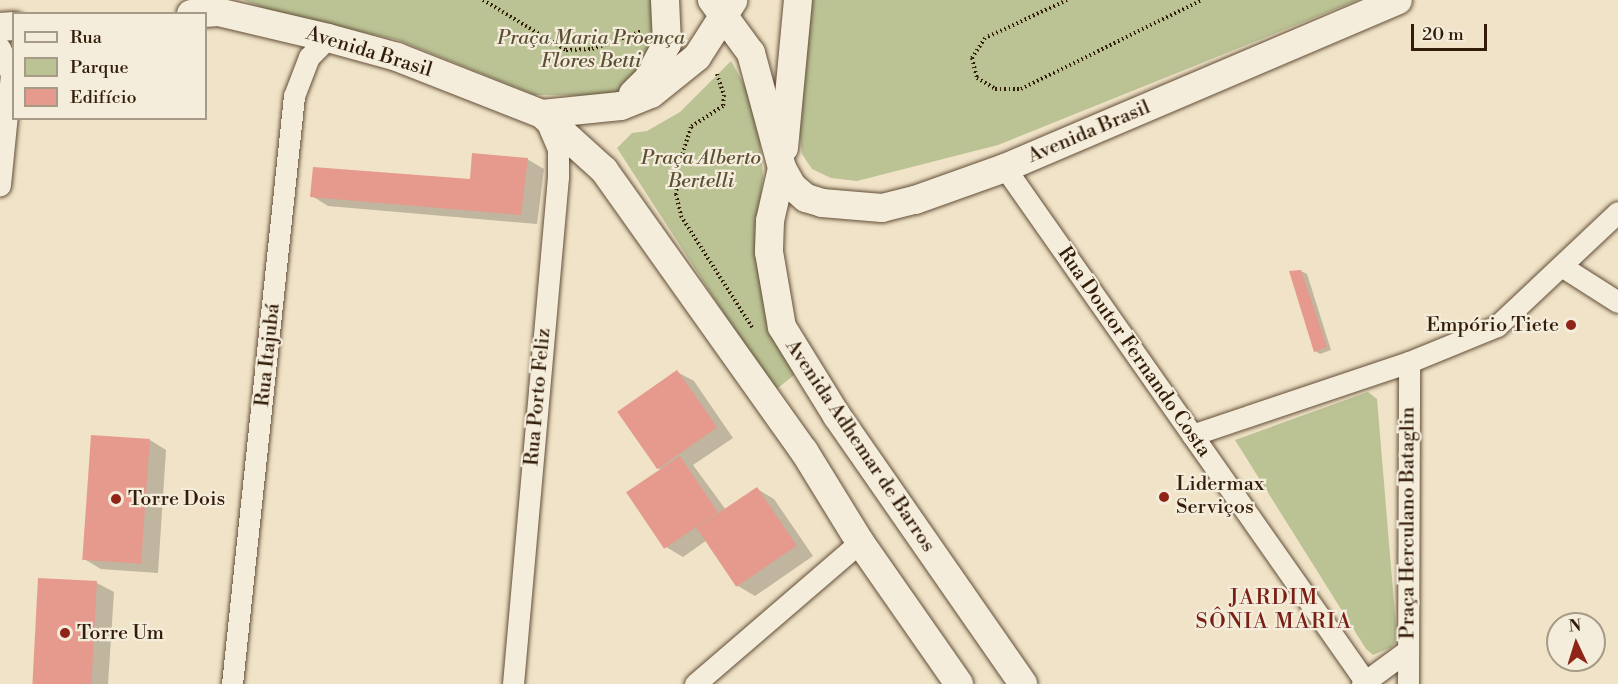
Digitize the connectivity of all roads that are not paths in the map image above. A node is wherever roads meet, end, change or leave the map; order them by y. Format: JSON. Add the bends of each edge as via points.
{"nodes":[{"id":1,"x":665,"y":0,"type":"edge"},
{"id":2,"x":798,"y":0,"type":"edge"},
{"id":3,"x":1398,"y":0,"type":"edge"},
{"id":4,"x":724,"y":5,"type":"edge"},
{"id":5,"x":203,"y":8,"type":"edge"},
{"id":6,"x":328,"y":38,"type":"junction"},
{"id":7,"x":0,"y":48,"type":"edge"},
{"id":8,"x":621,"y":106,"type":"junction"},
{"id":9,"x":542,"y":114,"type":"junction"},
{"id":10,"x":782,"y":168,"type":"junction"},
{"id":11,"x":1005,"y":168,"type":"junction"},
{"id":12,"x":0,"y":185,"type":"edge"},
{"id":13,"x":1618,"y":212,"type":"edge"},
{"id":14,"x":1563,"y":267,"type":"junction"},
{"id":15,"x":1618,"y":302,"type":"edge"},
{"id":16,"x":1408,"y":362,"type":"junction"},
{"id":17,"x":1192,"y":435,"type":"junction"},
{"id":18,"x":860,"y":542,"type":"junction"},
{"id":19,"x":1408,"y":650,"type":"junction"},
{"id":20,"x":1365,"y":683,"type":"edge"},
{"id":21,"x":232,"y":684,"type":"edge"},
{"id":22,"x":513,"y":684,"type":"edge"},
{"id":23,"x":695,"y":684,"type":"edge"},
{"id":24,"x":959,"y":684,"type":"edge"},
{"id":25,"x":1023,"y":684,"type":"edge"},
{"id":26,"x":1408,"y":684,"type":"edge"}],
"edges":[{"from":1,"to":8,"type":"main road","via":[[667,44],[648,80]]},
{"from":2,"to":10,"type":"main road"},
{"from":3,"to":11,"type":"main road","name":"Avenida Brasil"},
{"from":4,"to":8,"type":"main road","via":[[697,57],[651,94]]},
{"from":4,"to":10,"type":"main road","name":"Avenida Adhemar de Barros","via":[[751,53]]},
{"from":5,"to":6,"type":"main road","name":"Avenida Brasil"},
{"from":6,"to":9,"type":"main road","name":"Avenida Brasil","via":[[397,57]]},
{"from":6,"to":21,"type":"street","name":"Rua Itajubá","via":[[309,57],[294,96]]},
{"from":7,"to":12,"type":"street","via":[[11,74]]},
{"from":8,"to":9,"type":"main road"},
{"from":9,"to":18,"type":"main road","via":[[604,170],[804,451]]},
{"from":9,"to":22,"type":"street","name":"Rua Porto Feliz","via":[[554,134],[558,177]]},
{"from":10,"to":11,"type":"main road","name":"Avenida Brasil","via":[[792,186],[806,198],[848,208],[882,208]]},
{"from":10,"to":25,"type":"main road","name":"Avenida Adhemar de Barros","via":[[769,252],[782,327],[831,407]]},
{"from":11,"to":17,"type":"street","name":"Rua Doutor Fernando Costa"},
{"from":13,"to":14,"type":"street"},
{"from":14,"to":15,"type":"street"},
{"from":14,"to":16,"type":"street","via":[[1497,327]]},
{"from":16,"to":17,"type":"street"},
{"from":16,"to":19,"type":"street","name":"Praça Herculano Bataglin"},
{"from":17,"to":20,"type":"street","name":"Rua Doutor Fernando Costa"},
{"from":18,"to":23,"type":"street"},
{"from":18,"to":24,"type":"main road"},
{"from":19,"to":20,"type":"street"},
{"from":19,"to":26,"type":"street","name":"Praça Herculano Bataglin"}]}
